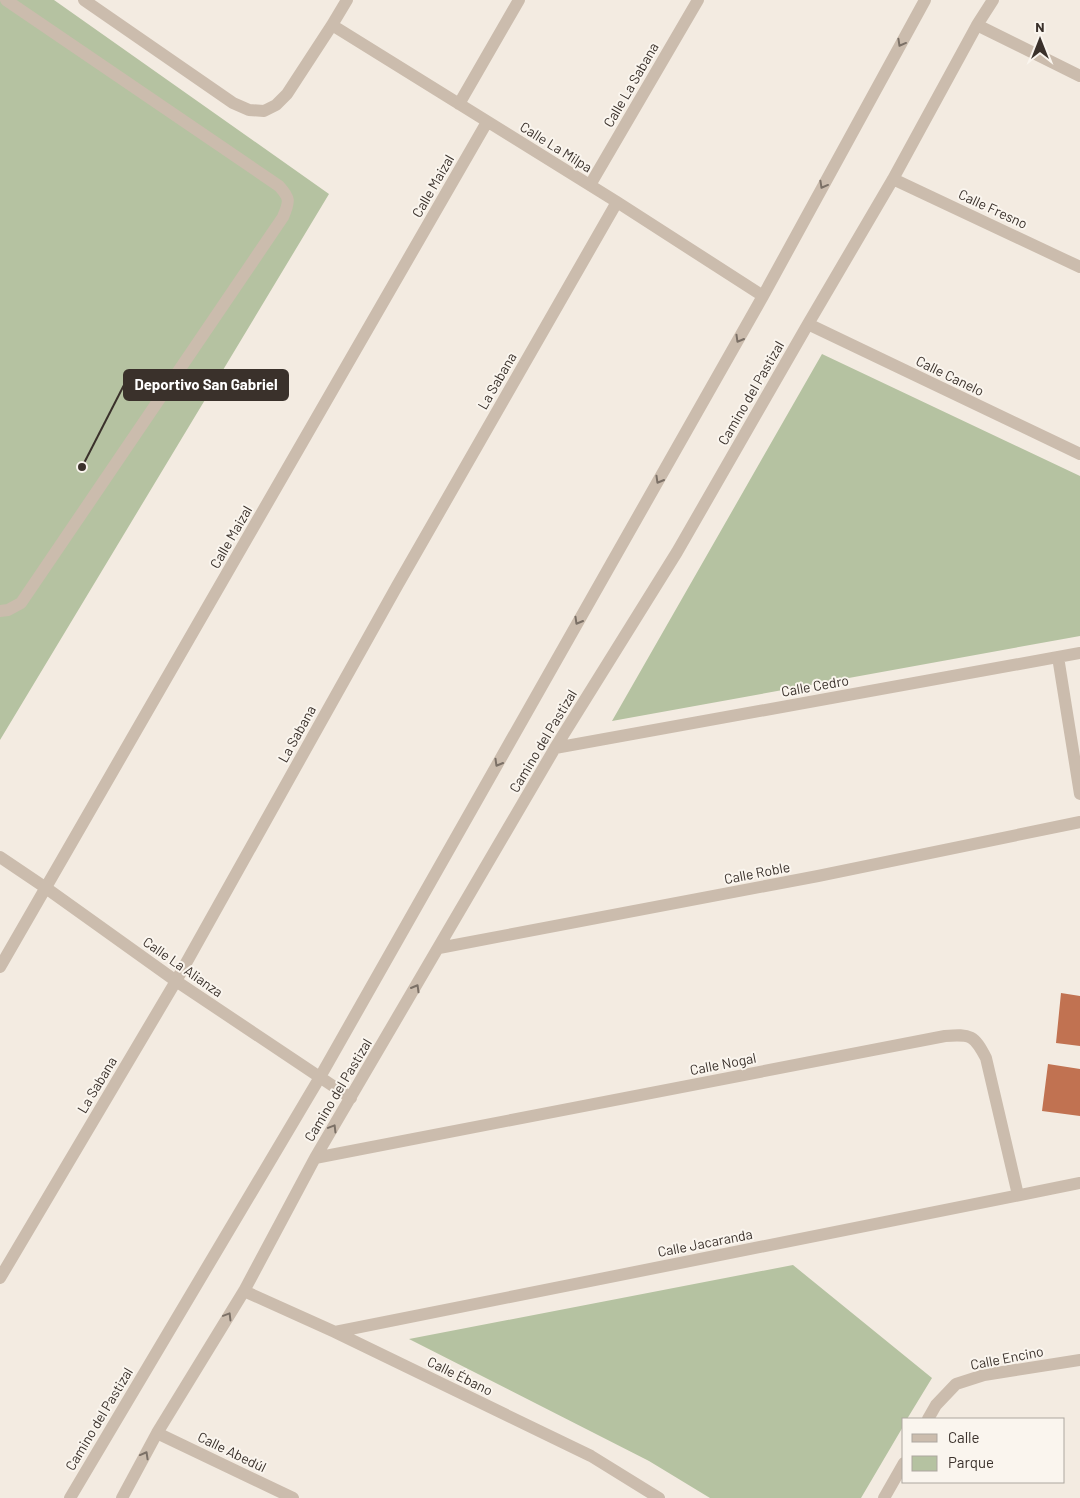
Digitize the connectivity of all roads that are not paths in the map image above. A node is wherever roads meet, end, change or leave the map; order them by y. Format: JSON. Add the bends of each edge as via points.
{"nodes":[{"id":1,"x":6,"y":0,"type":"edge"},
{"id":2,"x":84,"y":0,"type":"edge"},
{"id":3,"x":347,"y":0,"type":"edge"},
{"id":4,"x":519,"y":0,"type":"edge"},
{"id":5,"x":698,"y":0,"type":"edge"},
{"id":6,"x":925,"y":0,"type":"edge"},
{"id":7,"x":993,"y":0,"type":"edge"},
{"id":8,"x":332,"y":25,"type":"junction"},
{"id":9,"x":977,"y":25,"type":"junction"},
{"id":10,"x":1080,"y":76,"type":"edge"},
{"id":11,"x":459,"y":104,"type":"junction"},
{"id":12,"x":487,"y":122,"type":"junction"},
{"id":13,"x":893,"y":179,"type":"junction"},
{"id":14,"x":590,"y":185,"type":"junction"},
{"id":15,"x":617,"y":202,"type":"junction"},
{"id":16,"x":1080,"y":267,"type":"edge"},
{"id":17,"x":763,"y":296,"type":"junction"},
{"id":18,"x":808,"y":324,"type":"junction"},
{"id":19,"x":1080,"y":454,"type":"edge"},
{"id":20,"x":0,"y":611,"type":"edge"},
{"id":21,"x":1080,"y":652,"type":"edge"},
{"id":22,"x":1058,"y":657,"type":"junction"},
{"id":23,"x":555,"y":748,"type":"junction"},
{"id":24,"x":1080,"y":794,"type":"edge"},
{"id":25,"x":1080,"y":822,"type":"edge"},
{"id":26,"x":0,"y":858,"type":"edge"},
{"id":27,"x":46,"y":888,"type":"junction"},
{"id":28,"x":439,"y":948,"type":"junction"},
{"id":29,"x":0,"y":967,"type":"edge"},
{"id":30,"x":176,"y":981,"type":"junction"},
{"id":31,"x":320,"y":1077,"type":"junction"},
{"id":32,"x":351,"y":1098,"type":"junction"},
{"id":33,"x":315,"y":1158,"type":"junction"},
{"id":34,"x":1080,"y":1183,"type":"edge"},
{"id":35,"x":1018,"y":1195,"type":"junction"},
{"id":36,"x":0,"y":1278,"type":"edge"},
{"id":37,"x":244,"y":1291,"type":"junction"},
{"id":38,"x":335,"y":1332,"type":"junction"},
{"id":39,"x":1080,"y":1360,"type":"edge"},
{"id":40,"x":929,"y":1418,"type":"edge"},
{"id":41,"x":157,"y":1433,"type":"junction"},
{"id":42,"x":902,"y":1466,"type":"edge"},
{"id":43,"x":70,"y":1498,"type":"edge"},
{"id":44,"x":122,"y":1498,"type":"edge"},
{"id":45,"x":293,"y":1498,"type":"edge"},
{"id":46,"x":659,"y":1498,"type":"edge"},
{"id":47,"x":884,"y":1498,"type":"edge"}],
"edges":[{"from":1,"to":20,"type":"street","via":[[279,186],[287,195],[288,207],[21,603]]},
{"from":2,"to":8,"type":"street","via":[[233,103],[249,110],[264,111],[287,94]]},
{"from":3,"to":8,"type":"street"},
{"from":4,"to":11,"type":"street"},
{"from":5,"to":14,"type":"street","name":"Calle La Sabana"},
{"from":6,"to":17,"type":"street","name":"Camino del Pastizal","one_way":true},
{"from":7,"to":9,"type":"street","name":"Camino del Pastizal"},
{"from":8,"to":11,"type":"street","name":"Calle La Milpa"},
{"from":9,"to":10,"type":"street"},
{"from":9,"to":13,"type":"street","name":"Camino del Pastizal"},
{"from":11,"to":12,"type":"street","name":"Calle La Milpa"},
{"from":12,"to":14,"type":"street","name":"Calle La Milpa"},
{"from":12,"to":27,"type":"street","name":"Calle Maizal"},
{"from":13,"to":16,"type":"street","name":"Calle Fresno"},
{"from":13,"to":18,"type":"street","name":"Camino del Pastizal"},
{"from":14,"to":15,"type":"street","name":"Calle La Milpa"},
{"from":15,"to":17,"type":"street","name":"Calle La Milpa"},
{"from":15,"to":30,"type":"street","name":"La Sabana"},
{"from":17,"to":31,"type":"street","name":"Camino del Pastizal","one_way":true},
{"from":18,"to":19,"type":"street","name":"Calle Canelo"},
{"from":18,"to":23,"type":"street","name":"Camino del Pastizal","via":[[677,552]]},
{"from":21,"to":22,"type":"street","name":"Calle Cedro"},
{"from":22,"to":23,"type":"street","name":"Calle Cedro"},
{"from":22,"to":24,"type":"street"},
{"from":23,"to":28,"type":"street","name":"Camino del Pastizal"},
{"from":25,"to":28,"type":"street","name":"Calle Roble"},
{"from":26,"to":27,"type":"street","name":"Calle La Alianza"},
{"from":27,"to":29,"type":"street","name":"Calle Maizal"},
{"from":27,"to":30,"type":"street","name":"Calle La Alianza"},
{"from":32,"to":28,"type":"street","name":"Camino del Pastizal","one_way":true},
{"from":30,"to":31,"type":"street","name":"Calle La Alianza"},
{"from":30,"to":36,"type":"street","name":"La Sabana"},
{"from":31,"to":32,"type":"street","name":"Calle La Alianza"},
{"from":31,"to":43,"type":"street","name":"Camino del Pastizal"},
{"from":33,"to":32,"type":"street","name":"Camino del Pastizal","one_way":true},
{"from":33,"to":35,"type":"street","name":"Calle Nogal","via":[[945,1036],[964,1035],[977,1041],[986,1058]]},
{"from":33,"to":37,"type":"street","name":"Camino del Pastizal"},
{"from":34,"to":35,"type":"street","name":"Calle Jacaranda"},
{"from":35,"to":38,"type":"street","name":"Calle Jacaranda"},
{"from":37,"to":38,"type":"street","name":"Calle Ébano"},
{"from":41,"to":37,"type":"street","name":"Camino del Pastizal","one_way":true},
{"from":38,"to":46,"type":"street","name":"Calle Ébano","via":[[591,1456]]},
{"from":39,"to":40,"type":"street","name":"Calle Encino","via":[[984,1375],[956,1384]]},
{"from":44,"to":41,"type":"street","name":"Camino del Pastizal","one_way":true},
{"from":41,"to":45,"type":"street","name":"Calle Abedúl"},
{"from":42,"to":47,"type":"street"}]}
